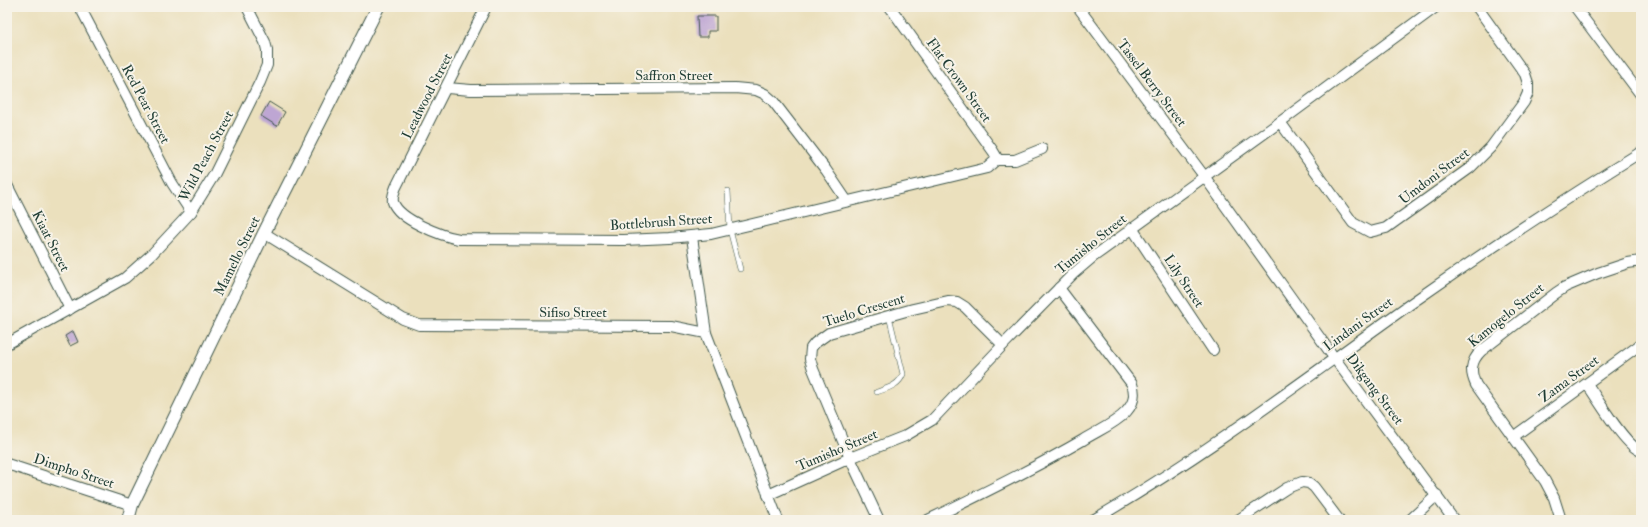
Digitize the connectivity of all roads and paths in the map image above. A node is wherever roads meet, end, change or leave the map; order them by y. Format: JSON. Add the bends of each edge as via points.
{"nodes":[{"id":1,"x":80,"y":7,"type":"edge"},
{"id":2,"x":247,"y":7,"type":"edge"},
{"id":3,"x":378,"y":7,"type":"edge"},
{"id":4,"x":486,"y":7,"type":"edge"},
{"id":5,"x":890,"y":7,"type":"edge"},
{"id":6,"x":1078,"y":7,"type":"edge"},
{"id":7,"x":1436,"y":7,"type":"edge"},
{"id":8,"x":1477,"y":7,"type":"edge"},
{"id":9,"x":1575,"y":7,"type":"edge"},
{"id":10,"x":447,"y":88,"type":"junction"},
{"id":11,"x":1641,"y":95,"type":"edge"},
{"id":12,"x":1280,"y":122,"type":"junction"},
{"id":13,"x":1042,"y":149,"type":"dead end"},
{"id":14,"x":1641,"y":152,"type":"edge"},
{"id":15,"x":996,"y":160,"type":"junction"},
{"id":16,"x":1204,"y":176,"type":"junction"},
{"id":17,"x":7,"y":185,"type":"edge"},
{"id":18,"x":728,"y":191,"type":"dead end"},
{"id":19,"x":393,"y":197,"type":"joint"},
{"id":20,"x":846,"y":201,"type":"junction"},
{"id":21,"x":191,"y":212,"type":"junction"},
{"id":22,"x":1132,"y":228,"type":"junction"},
{"id":23,"x":730,"y":230,"type":"junction"},
{"id":24,"x":264,"y":234,"type":"junction"},
{"id":25,"x":692,"y":236,"type":"junction"},
{"id":26,"x":1641,"y":261,"type":"edge"},
{"id":27,"x":740,"y":269,"type":"dead end"},
{"id":28,"x":1059,"y":288,"type":"junction"},
{"id":29,"x":70,"y":309,"type":"junction"},
{"id":30,"x":889,"y":316,"type":"junction"},
{"id":31,"x":706,"y":333,"type":"junction"},
{"id":32,"x":7,"y":344,"type":"edge"},
{"id":33,"x":1641,"y":344,"type":"edge"},
{"id":34,"x":1003,"y":345,"type":"junction"},
{"id":35,"x":1213,"y":350,"type":"dead end"},
{"id":36,"x":1335,"y":359,"type":"junction"},
{"id":37,"x":1587,"y":384,"type":"junction"},
{"id":38,"x":877,"y":392,"type":"dead end"},
{"id":39,"x":1513,"y":437,"type":"junction"},
{"id":40,"x":1641,"y":451,"type":"edge"},
{"id":41,"x":850,"y":458,"type":"junction"},
{"id":42,"x":7,"y":464,"type":"edge"},
{"id":43,"x":768,"y":494,"type":"junction"},
{"id":44,"x":1437,"y":495,"type":"junction"},
{"id":45,"x":132,"y":505,"type":"junction"},
{"id":46,"x":128,"y":520,"type":"edge"},
{"id":47,"x":778,"y":520,"type":"edge"},
{"id":48,"x":879,"y":520,"type":"edge"},
{"id":49,"x":928,"y":520,"type":"edge"},
{"id":50,"x":1093,"y":520,"type":"edge"},
{"id":51,"x":1238,"y":520,"type":"edge"},
{"id":52,"x":1339,"y":520,"type":"edge"},
{"id":53,"x":1410,"y":520,"type":"edge"},
{"id":54,"x":1454,"y":520,"type":"edge"},
{"id":55,"x":1561,"y":520,"type":"edge"}],
"edges":[{"from":1,"to":21,"type":"street","name":"Red Pear Street","via":[[172,183]]},
{"from":2,"to":21,"type":"street","name":"Wild Peach Street","via":[[267,50],[266,65],[214,175]]},
{"from":3,"to":24,"type":"street","name":"Mamello Street"},
{"from":4,"to":10,"type":"street","name":"Leadwood Street"},
{"from":5,"to":15,"type":"street","name":"Flat Crown Street","via":[[993,151]]},
{"from":6,"to":16,"type":"street","name":"Tassel Berry Street"},
{"from":7,"to":12,"type":"street","name":"Tumisho Street"},
{"from":8,"to":12,"type":"street","name":"Umdoni Street","via":[[1525,74],[1528,93],[1505,128],[1481,157],[1444,188],[1386,228],[1370,232],[1353,223]]},
{"from":9,"to":11,"type":"street"},
{"from":10,"to":19,"type":"street","name":"Leadwood Street"},
{"from":10,"to":20,"type":"street","name":"Saffron Street","via":[[756,90],[765,94],[781,110]]},
{"from":12,"to":16,"type":"street","name":"Tumisho Street"},
{"from":13,"to":15,"type":"street","via":[[1015,160]]},
{"from":14,"to":36,"type":"street","name":"Lindani Street","via":[[1520,228]]},
{"from":15,"to":20,"type":"street","name":"Bottlebrush Street","via":[[988,168]]},
{"from":16,"to":22,"type":"street","name":"Tumisho Street"},
{"from":16,"to":36,"type":"street","name":"Dikgang Street"},
{"from":17,"to":29,"type":"street","name":"Kiaat Street"},
{"from":18,"to":23,"type":"lane"},
{"from":19,"to":25,"type":"street","name":"Bottlebrush Street","via":[[396,208],[406,217],[437,233],[459,239],[624,240]]},
{"from":20,"to":23,"type":"street","name":"Bottlebrush Street"},
{"from":21,"to":29,"type":"street","name":"Wild Peach Street","via":[[152,254],[125,278]]},
{"from":22,"to":28,"type":"street","name":"Tumisho Street","via":[[1093,257]]},
{"from":22,"to":35,"type":"street","name":"Lily Street"},
{"from":23,"to":25,"type":"street","name":"Bottlebrush Street"},
{"from":23,"to":27,"type":"lane"},
{"from":24,"to":31,"type":"street","name":"Sifiso Street","via":[[403,319],[419,325],[671,326]]},
{"from":24,"to":45,"type":"street","name":"Mamello Street"},
{"from":25,"to":31,"type":"street"},
{"from":26,"to":39,"type":"street","name":"Kamogelo Street","via":[[1598,273],[1565,287],[1475,357],[1471,370],[1476,385]]},
{"from":28,"to":34,"type":"street","name":"Tumisho Street"},
{"from":28,"to":49,"type":"street","via":[[1130,380],[1135,391],[1131,406],[1118,419],[1066,450]]},
{"from":29,"to":32,"type":"street","name":"Wild Peach Street"},
{"from":30,"to":34,"type":"street","name":"Tuelo Crescent","via":[[938,303],[957,302],[974,315]]},
{"from":30,"to":38,"type":"lane","via":[[903,374],[896,385]]},
{"from":30,"to":41,"type":"street","name":"Tuelo Crescent","via":[[830,333],[811,348],[810,359],[813,369]]},
{"from":31,"to":43,"type":"street"},
{"from":33,"to":37,"type":"street","name":"Zama Street"},
{"from":34,"to":41,"type":"street","name":"Tumisho Street","via":[[932,420],[905,436]]},
{"from":36,"to":44,"type":"street","name":"Dikgang Street"},
{"from":36,"to":50,"type":"street","name":"Lindani Street","via":[[1172,472]]},
{"from":37,"to":39,"type":"street","name":"Zama Street"},
{"from":37,"to":40,"type":"street","via":[[1625,438]]},
{"from":39,"to":55,"type":"street","name":"Kamogelo Street","via":[[1545,481]]},
{"from":41,"to":43,"type":"street","name":"Tumisho Street"},
{"from":41,"to":48,"type":"street","name":"Tuelo Crescent"},
{"from":42,"to":45,"type":"street","name":"Dimpho Street"},
{"from":43,"to":47,"type":"street"},
{"from":44,"to":53,"type":"street"},
{"from":44,"to":54,"type":"street","name":"Dikgang Street"},
{"from":45,"to":46,"type":"street","name":"Mamello Street"},
{"from":51,"to":52,"type":"street","via":[[1287,488],[1302,482],[1314,487]]}]}
